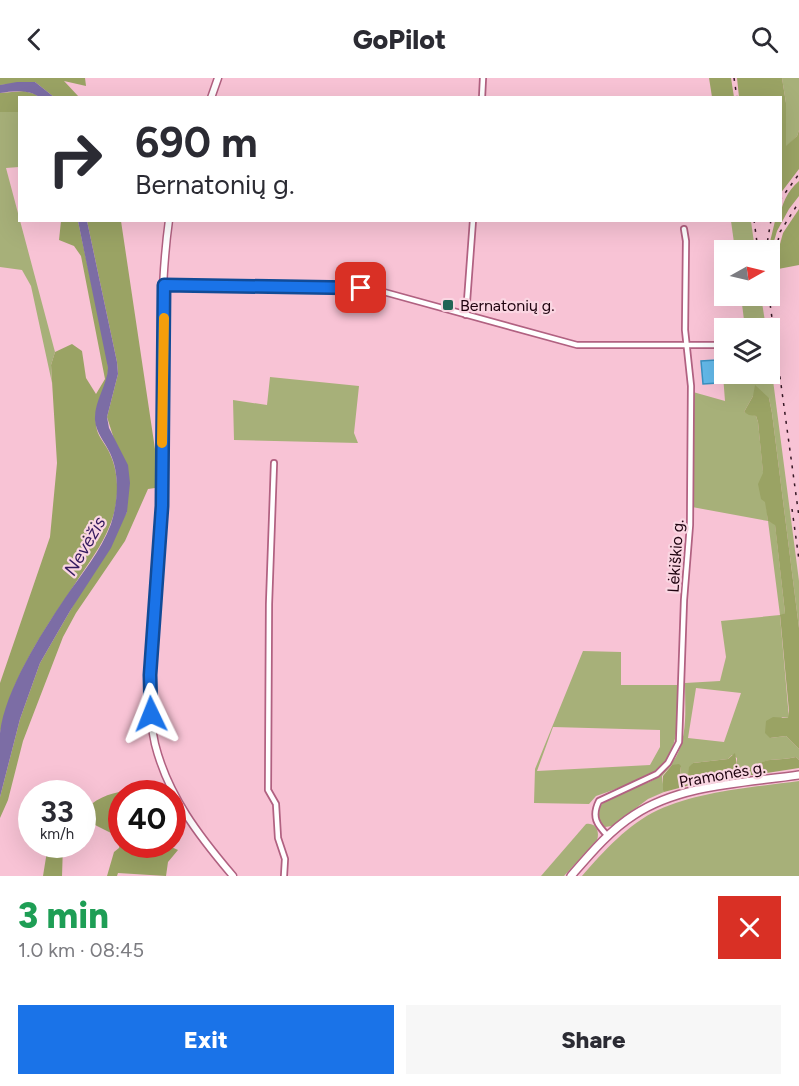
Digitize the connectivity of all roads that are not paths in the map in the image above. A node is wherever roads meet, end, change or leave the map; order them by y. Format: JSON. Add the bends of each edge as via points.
{"nodes":[{"id":1,"x":218,"y":78,"type":"edge"},
{"id":2,"x":483,"y":78,"type":"edge"},
{"id":3,"x":212,"y":96,"type":"edge"},
{"id":4,"x":482,"y":96,"type":"edge"},
{"id":5,"x":169,"y":222,"type":"edge"},
{"id":6,"x":473,"y":222,"type":"edge"},
{"id":7,"x":684,"y":229,"type":"dead end"},
{"id":8,"x":164,"y":285,"type":"junction"},
{"id":9,"x":466,"y":315,"type":"junction"},
{"id":10,"x":686,"y":345,"type":"junction"},
{"id":11,"x":714,"y":345,"type":"edge"},
{"id":12,"x":274,"y":463,"type":"dead end"},
{"id":13,"x":799,"y":775,"type":"edge"},
{"id":14,"x":608,"y":836,"type":"junction"},
{"id":15,"x":233,"y":876,"type":"edge"},
{"id":16,"x":284,"y":876,"type":"edge"},
{"id":17,"x":571,"y":876,"type":"edge"}],
"edges":[{"from":1,"to":3,"type":"street"},
{"from":2,"to":4,"type":"street"},
{"from":5,"to":8,"type":"street"},
{"from":6,"to":9,"type":"street"},
{"from":7,"to":10,"type":"street","name":"Lėkiškio g."},
{"from":8,"to":9,"type":"street","via":[[373,289]]},
{"from":8,"to":15,"type":"street","via":[[162,506],[150,675],[152,720],[158,753],[176,798],[196,831]]},
{"from":9,"to":10,"type":"street","via":[[577,345]]},
{"from":10,"to":11,"type":"street"},
{"from":10,"to":14,"type":"street","name":"Lėkiškio g.","via":[[691,386],[690,518],[679,742],[657,774],[599,801],[596,823]]},
{"from":12,"to":16,"type":"street","via":[[268,790],[276,804]]},
{"from":13,"to":14,"type":"main road","name":"Pramonės g.","via":[[679,795],[644,809]]},
{"from":14,"to":17,"type":"main road","name":"Pramonės g."}]}
